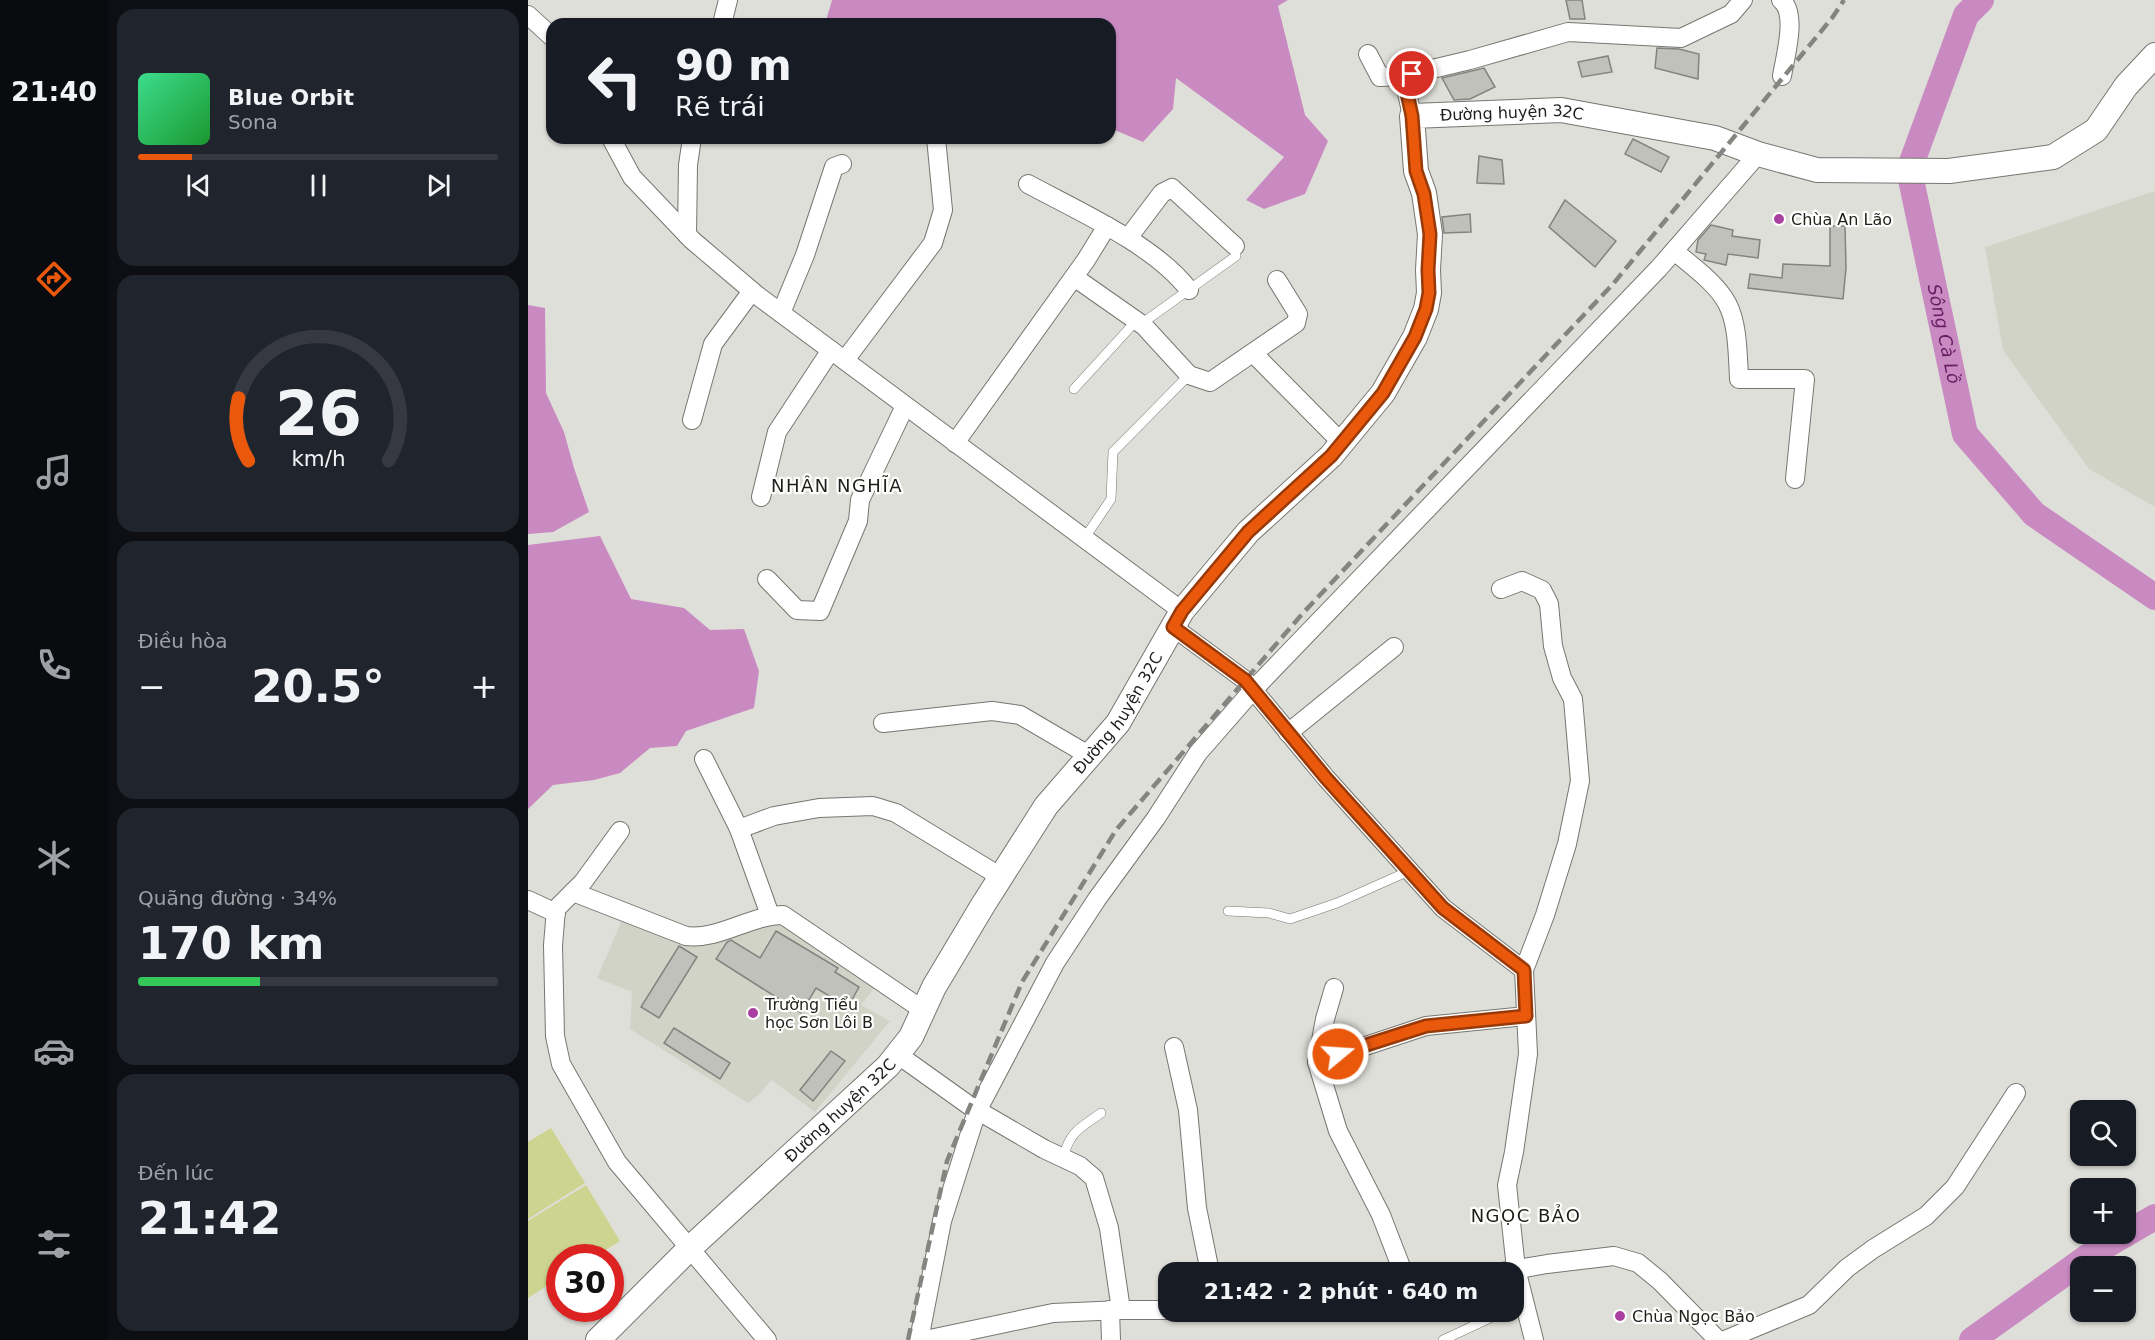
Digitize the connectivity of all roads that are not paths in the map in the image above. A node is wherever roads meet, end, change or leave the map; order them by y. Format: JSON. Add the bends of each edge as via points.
{"nodes":[{"id":1,"x":728,"y":0,"type":"edge"},
{"id":2,"x":1743,"y":0,"type":"edge"},
{"id":3,"x":1780,"y":0,"type":"edge"},
{"id":4,"x":528,"y":15,"type":"edge"},
{"id":5,"x":724,"y":18,"type":"edge"},
{"id":6,"x":546,"y":32,"type":"edge"},
{"id":7,"x":1368,"y":54,"type":"dead end"},
{"id":8,"x":2155,"y":55,"type":"edge"},
{"id":9,"x":1405,"y":76,"type":"junction"},
{"id":10,"x":1782,"y":76,"type":"dead end"},
{"id":11,"x":1412,"y":116,"type":"junction"},
{"id":12,"x":614,"y":144,"type":"edge"},
{"id":13,"x":691,"y":144,"type":"edge"},
{"id":14,"x":937,"y":144,"type":"edge"},
{"id":15,"x":1758,"y":154,"type":"junction"},
{"id":16,"x":842,"y":164,"type":"dead end"},
{"id":17,"x":1028,"y":184,"type":"dead end"},
{"id":18,"x":1107,"y":226,"type":"junction"},
{"id":19,"x":687,"y":236,"type":"junction"},
{"id":20,"x":1128,"y":238,"type":"junction"},
{"id":21,"x":1235,"y":246,"type":"joint"},
{"id":22,"x":1674,"y":250,"type":"junction"},
{"id":23,"x":1074,"y":277,"type":"junction"},
{"id":24,"x":1277,"y":280,"type":"dead end"},
{"id":25,"x":1189,"y":290,"type":"junction"},
{"id":26,"x":752,"y":291,"type":"junction"},
{"id":27,"x":781,"y":313,"type":"junction"},
{"id":28,"x":1139,"y":322,"type":"junction"},
{"id":29,"x":1253,"y":353,"type":"junction"},
{"id":30,"x":838,"y":355,"type":"junction"},
{"id":31,"x":1189,"y":375,"type":"junction"},
{"id":32,"x":1074,"y":389,"type":"dead end"},
{"id":33,"x":905,"y":406,"type":"junction"},
{"id":34,"x":692,"y":420,"type":"dead end"},
{"id":35,"x":955,"y":443,"type":"junction"},
{"id":36,"x":1342,"y":443,"type":"junction"},
{"id":37,"x":1795,"y":479,"type":"dead end"},
{"id":38,"x":760,"y":496,"type":"dead end"},
{"id":39,"x":1084,"y":539,"type":"junction"},
{"id":40,"x":767,"y":579,"type":"dead end"},
{"id":41,"x":1501,"y":589,"type":"dead end"},
{"id":42,"x":1178,"y":619,"type":"junction"},
{"id":43,"x":1394,"y":647,"type":"dead end"},
{"id":44,"x":1252,"y":690,"type":"junction"},
{"id":45,"x":884,"y":723,"type":"dead end"},
{"id":46,"x":1288,"y":733,"type":"junction"},
{"id":47,"x":1090,"y":756,"type":"junction"},
{"id":48,"x":704,"y":759,"type":"dead end"},
{"id":49,"x":739,"y":829,"type":"junction"},
{"id":50,"x":620,"y":831,"type":"dead end"},
{"id":51,"x":1409,"y":871,"type":"junction"},
{"id":52,"x":1001,"y":877,"type":"junction"},
{"id":53,"x":573,"y":892,"type":"junction"},
{"id":54,"x":528,"y":900,"type":"edge"},
{"id":55,"x":1228,"y":911,"type":"dead end"},
{"id":56,"x":556,"y":913,"type":"junction"},
{"id":57,"x":770,"y":915,"type":"junction"},
{"id":58,"x":1524,"y":970,"type":"junction"},
{"id":59,"x":1334,"y":988,"type":"dead end"},
{"id":60,"x":923,"y":1011,"type":"junction"},
{"id":61,"x":1526,"y":1016,"type":"junction"},
{"id":62,"x":1174,"y":1047,"type":"dead end"},
{"id":63,"x":897,"y":1054,"type":"junction"},
{"id":64,"x":1317,"y":1062,"type":"junction"},
{"id":65,"x":2016,"y":1093,"type":"dead end"},
{"id":66,"x":977,"y":1111,"type":"junction"},
{"id":67,"x":1101,"y":1113,"type":"dead end"},
{"id":68,"x":1063,"y":1158,"type":"junction"},
{"id":69,"x":690,"y":1248,"type":"junction"},
{"id":70,"x":1208,"y":1262,"type":"edge"},
{"id":71,"x":1399,"y":1262,"type":"edge"},
{"id":72,"x":1509,"y":1262,"type":"edge"},
{"id":73,"x":1524,"y":1269,"type":"edge"},
{"id":74,"x":1115,"y":1310,"type":"junction"},
{"id":75,"x":1158,"y":1310,"type":"edge"},
{"id":76,"x":1524,"y":1317,"type":"edge"},
{"id":77,"x":1481,"y":1322,"type":"edge"},
{"id":78,"x":598,"y":1340,"type":"edge"},
{"id":79,"x":767,"y":1340,"type":"edge"},
{"id":80,"x":919,"y":1340,"type":"edge"},
{"id":81,"x":925,"y":1340,"type":"edge"},
{"id":82,"x":1112,"y":1340,"type":"edge"},
{"id":83,"x":1443,"y":1340,"type":"edge"},
{"id":84,"x":1534,"y":1340,"type":"edge"},
{"id":85,"x":1718,"y":1340,"type":"edge"},
{"id":86,"x":1725,"y":1340,"type":"edge"}],
"edges":[{"from":1,"to":5,"type":"street"},
{"from":2,"to":9,"type":"street","via":[[1731,14],[1681,39],[1568,32]]},
{"from":3,"to":10,"type":"street","via":[[1791,19]]},
{"from":4,"to":6,"type":"street"},
{"from":7,"to":9,"type":"street","via":[[1380,76]]},
{"from":8,"to":15,"type":"street","name":"Đường huyện 32C","via":[[2126,86],[2096,130],[2053,157],[1949,171],[1877,171],[1817,170]]},
{"from":9,"to":11,"type":"street"},
{"from":11,"to":15,"type":"street","name":"Đường huyện 32C","via":[[1561,111],[1715,138]]},
{"from":11,"to":36,"type":"street","name":"Đường huyện 32C","via":[[1416,171],[1430,234],[1426,309],[1383,393]]},
{"from":12,"to":19,"type":"street","via":[[632,177]]},
{"from":13,"to":19,"type":"street"},
{"from":14,"to":30,"type":"street","via":[[943,210],[933,243]]},
{"from":15,"to":22,"type":"street"},
{"from":16,"to":27,"type":"street","via":[[834,167],[806,255]]},
{"from":17,"to":18,"type":"street"},
{"from":18,"to":20,"type":"street"},
{"from":18,"to":23,"type":"street"},
{"from":19,"to":26,"type":"street"},
{"from":20,"to":21,"type":"street","via":[[1162,194],[1172,188]]},
{"from":20,"to":25,"type":"street","via":[[1179,277]]},
{"from":21,"to":25,"type":"lane","via":[[1236,256]]},
{"from":22,"to":37,"type":"street","via":[[1716,286],[1730,306],[1735,322],[1738,379],[1805,379]]},
{"from":22,"to":44,"type":"street"},
{"from":23,"to":28,"type":"street"},
{"from":23,"to":35,"type":"street"},
{"from":24,"to":29,"type":"street","via":[[1298,314],[1296,322]]},
{"from":25,"to":28,"type":"lane"},
{"from":26,"to":27,"type":"street"},
{"from":26,"to":34,"type":"street","via":[[712,344]]},
{"from":27,"to":30,"type":"street"},
{"from":28,"to":31,"type":"street"},
{"from":28,"to":32,"type":"lane"},
{"from":29,"to":31,"type":"street","via":[[1210,382]]},
{"from":29,"to":36,"type":"street"},
{"from":30,"to":33,"type":"street"},
{"from":30,"to":38,"type":"street","via":[[777,432]]},
{"from":31,"to":39,"type":"lane","via":[[1113,452],[1111,499]]},
{"from":33,"to":35,"type":"street"},
{"from":33,"to":40,"type":"street","via":[[860,500],[858,521],[820,611],[797,610]]},
{"from":35,"to":39,"type":"street"},
{"from":36,"to":42,"type":"street","name":"Đường huyện 32C","via":[[1248,532]]},
{"from":39,"to":42,"type":"street"},
{"from":41,"to":58,"type":"street","via":[[1522,581],[1542,590],[1549,604],[1553,646],[1573,699],[1580,781],[1568,844]]},
{"from":42,"to":44,"type":"street"},
{"from":42,"to":47,"type":"street","name":"Đường huyện 32C","via":[[1118,723]]},
{"from":43,"to":46,"type":"street"},
{"from":44,"to":46,"type":"street"},
{"from":44,"to":66,"type":"street","via":[[1198,753],[1055,963]]},
{"from":45,"to":47,"type":"street","via":[[992,711],[1020,715]]},
{"from":46,"to":51,"type":"street"},
{"from":47,"to":52,"type":"street","name":"Đường huyện 32C","via":[[1047,806]]},
{"from":48,"to":49,"type":"street"},
{"from":49,"to":52,"type":"street","via":[[774,816],[819,808],[873,806],[896,813]]},
{"from":49,"to":57,"type":"street"},
{"from":50,"to":53,"type":"street"},
{"from":51,"to":55,"type":"lane","via":[[1338,903],[1290,919],[1269,913]]},
{"from":51,"to":58,"type":"street","via":[[1443,908]]},
{"from":52,"to":60,"type":"street","name":"Đường huyện 32C"},
{"from":53,"to":56,"type":"street"},
{"from":53,"to":57,"type":"street","via":[[686,936],[731,929]]},
{"from":54,"to":56,"type":"street"},
{"from":56,"to":69,"type":"street","via":[[555,1036],[561,1064],[617,1162]]},
{"from":57,"to":60,"type":"street","via":[[792,920]]},
{"from":58,"to":61,"type":"street"},
{"from":59,"to":64,"type":"street"},
{"from":60,"to":63,"type":"street","name":"Đường huyện 32C","via":[[911,1037]]},
{"from":61,"to":64,"type":"street","via":[[1426,1026]]},
{"from":61,"to":72,"type":"street","via":[[1528,1054],[1507,1185]]},
{"from":62,"to":70,"type":"street","via":[[1188,1110],[1197,1208]]},
{"from":63,"to":66,"type":"street"},
{"from":63,"to":69,"type":"street","name":"Đường huyện 32C"},
{"from":64,"to":71,"type":"street","via":[[1338,1131],[1381,1215]]},
{"from":65,"to":86,"type":"street","via":[[1954,1187],[1926,1216],[1847,1268],[1809,1305]]},
{"from":66,"to":68,"type":"street"},
{"from":66,"to":80,"type":"street","via":[[942,1221]]},
{"from":67,"to":68,"type":"lane","via":[[1072,1135]]},
{"from":68,"to":74,"type":"street","via":[[1094,1178],[1109,1228]]},
{"from":69,"to":78,"type":"street","name":"Đường huyện 32C"},
{"from":69,"to":79,"type":"street"},
{"from":73,"to":85,"type":"street","via":[[1614,1256],[1638,1263]]},
{"from":74,"to":75,"type":"street"},
{"from":74,"to":81,"type":"street","via":[[1053,1313]]},
{"from":74,"to":82,"type":"street"},
{"from":76,"to":84,"type":"street"},
{"from":77,"to":83,"type":"lane"}]}
